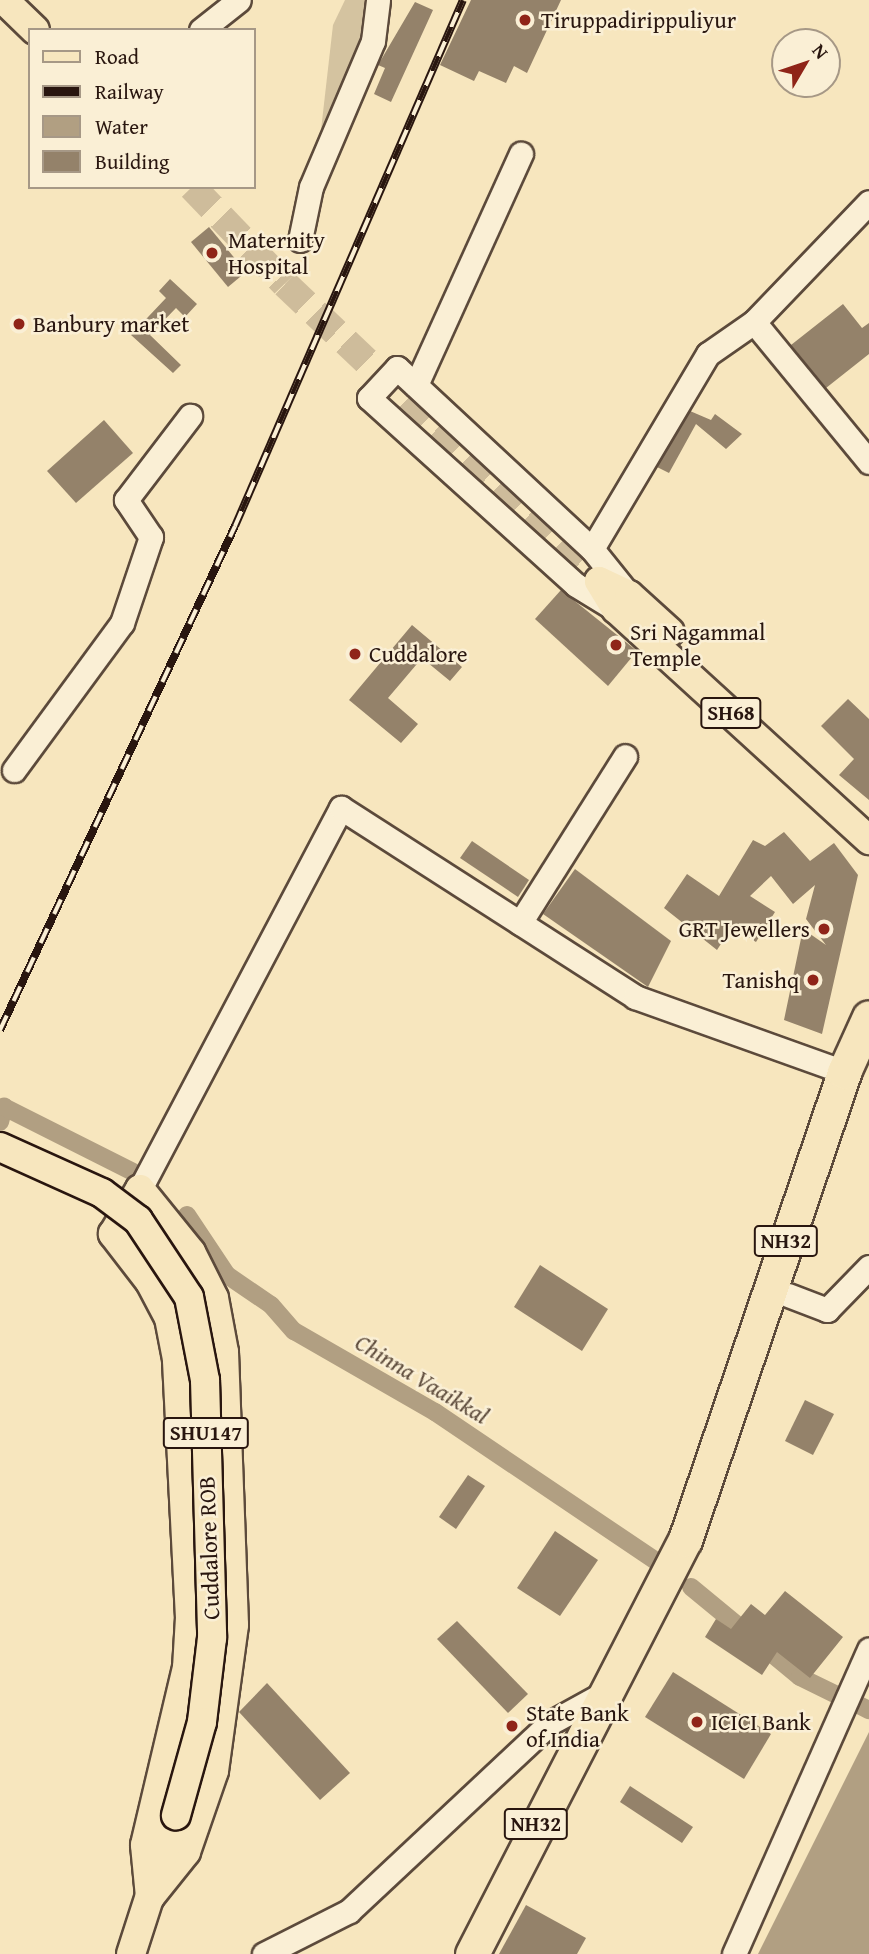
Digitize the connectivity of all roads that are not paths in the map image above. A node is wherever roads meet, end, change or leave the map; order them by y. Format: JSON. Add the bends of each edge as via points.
{"nodes":[{"id":1,"x":4,"y":0,"type":"edge"},
{"id":2,"x":239,"y":0,"type":"edge"},
{"id":3,"x":378,"y":0,"type":"edge"},
{"id":4,"x":33,"y":28,"type":"edge"},
{"id":5,"x":204,"y":28,"type":"edge"},
{"id":6,"x":521,"y":154,"type":"dead end"},
{"id":7,"x":869,"y":202,"type":"edge"},
{"id":8,"x":300,"y":240,"type":"dead end"},
{"id":9,"x":754,"y":322,"type":"junction"},
{"id":10,"x":416,"y":385,"type":"junction"},
{"id":11,"x":190,"y":416,"type":"dead end"},
{"id":12,"x":869,"y":462,"type":"edge"},
{"id":13,"x":595,"y":569,"type":"junction"},
{"id":14,"x":623,"y":602,"type":"junction"},
{"id":15,"x":625,"y":756,"type":"dead end"},
{"id":16,"x":14,"y":770,"type":"dead end"},
{"id":17,"x":869,"y":818,"type":"edge"},
{"id":18,"x":869,"y":841,"type":"edge"},
{"id":19,"x":520,"y":923,"type":"junction"},
{"id":20,"x":869,"y":1017,"type":"edge"},
{"id":21,"x":856,"y":1071,"type":"edge"},
{"id":22,"x":0,"y":1147,"type":"edge"},
{"id":23,"x":140,"y":1189,"type":"junction"},
{"id":24,"x":869,"y":1267,"type":"edge"},
{"id":25,"x":788,"y":1296,"type":"junction"},
{"id":26,"x":869,"y":1650,"type":"edge"},
{"id":27,"x":601,"y":1695,"type":"junction"},
{"id":28,"x":150,"y":1897,"type":"junction"},
{"id":29,"x":131,"y":1954,"type":"edge"},
{"id":30,"x":264,"y":1954,"type":"edge"},
{"id":31,"x":472,"y":1954,"type":"edge"},
{"id":32,"x":493,"y":1954,"type":"edge"},
{"id":33,"x":734,"y":1954,"type":"edge"}],
"edges":[{"from":1,"to":4,"type":"main road"},
{"from":2,"to":5,"type":"street"},
{"from":3,"to":8,"type":"street","via":[[373,41],[312,187]]},
{"from":6,"to":10,"type":"street"},
{"from":7,"to":9,"type":"street"},
{"from":9,"to":12,"type":"street"},
{"from":9,"to":13,"type":"street","via":[[708,354]]},
{"from":10,"to":13,"type":"street"},
{"from":10,"to":14,"type":"street","via":[[397,368],[369,398],[576,585]]},
{"from":11,"to":16,"type":"street","via":[[126,500],[151,537],[122,623]]},
{"from":13,"to":14,"type":"main road","number":"SH68"},
{"from":14,"to":17,"type":"main road","number":"SH68"},
{"from":14,"to":18,"type":"main road","number":"SH68"},
{"from":15,"to":19,"type":"street"},
{"from":19,"to":21,"type":"street","via":[[635,998]]},
{"from":19,"to":23,"type":"street","via":[[341,808]]},
{"from":20,"to":21,"type":"highway","number":"NH32"},
{"from":21,"to":25,"type":"highway","number":"NH32"},
{"from":21,"to":27,"type":"highway","number":"NH32","via":[[685,1540]]},
{"from":22,"to":28,"type":"main road","name":"Cuddalore ROB","number":"SHU147","bridge":true,"via":[[102,1194],[138,1220],[189,1297],[205,1380],[212,1639],[202,1721]]},
{"from":23,"to":28,"type":"main road","via":[[113,1234],[150,1282],[169,1318],[177,1359],[190,1618],[182,1692],[145,1844]]},
{"from":23,"to":28,"type":"main road","via":[[191,1252],[214,1298],[224,1352],[234,1625],[214,1771],[186,1852]]},
{"from":24,"to":25,"type":"street","via":[[827,1310]]},
{"from":25,"to":32,"type":"highway","number":"NH32","via":[[695,1554]]},
{"from":26,"to":33,"type":"street"},
{"from":27,"to":30,"type":"street","via":[[550,1723],[349,1911]]},
{"from":27,"to":31,"type":"highway","number":"NH32"},
{"from":28,"to":29,"type":"main road","name":"Cuddalore ROB","number":"SHU147"}]}
